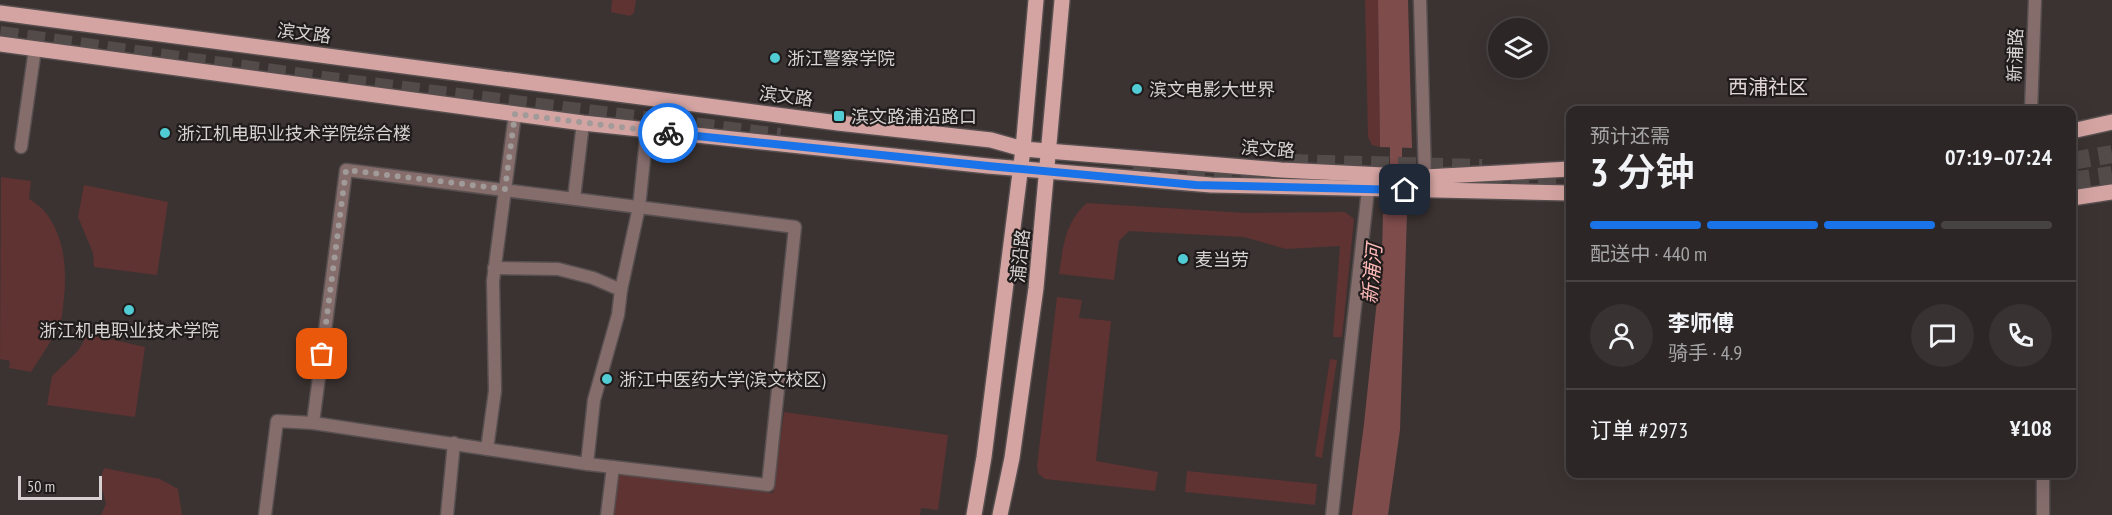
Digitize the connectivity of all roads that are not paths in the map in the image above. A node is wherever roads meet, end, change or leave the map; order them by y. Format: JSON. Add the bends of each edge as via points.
{"nodes":[{"id":1,"x":1035,"y":0,"type":"edge"},
{"id":2,"x":1062,"y":0,"type":"edge"},
{"id":3,"x":1420,"y":0,"type":"edge"},
{"id":4,"x":2036,"y":0,"type":"edge"},
{"id":5,"x":0,"y":13,"type":"edge"},
{"id":6,"x":0,"y":44,"type":"edge"},
{"id":7,"x":35,"y":49,"type":"junction"},
{"id":8,"x":2031,"y":106,"type":"edge"},
{"id":9,"x":515,"y":114,"type":"junction"},
{"id":10,"x":583,"y":123,"type":"junction"},
{"id":11,"x":2109,"y":123,"type":"edge"},
{"id":12,"x":647,"y":130,"type":"junction"},
{"id":13,"x":2076,"y":130,"type":"edge"},
{"id":14,"x":21,"y":147,"type":"dead end"},
{"id":15,"x":1023,"y":149,"type":"junction"},
{"id":16,"x":1049,"y":152,"type":"junction"},
{"id":17,"x":1020,"y":169,"type":"junction"},
{"id":18,"x":1566,"y":169,"type":"edge"},
{"id":19,"x":1048,"y":172,"type":"junction"},
{"id":20,"x":1425,"y":184,"type":"junction"},
{"id":21,"x":505,"y":189,"type":"junction"},
{"id":22,"x":1368,"y":190,"type":"junction"},
{"id":23,"x":2112,"y":192,"type":"edge"},
{"id":24,"x":1566,"y":193,"type":"edge"},
{"id":25,"x":2076,"y":197,"type":"edge"},
{"id":26,"x":574,"y":198,"type":"junction"},
{"id":27,"x":639,"y":207,"type":"junction"},
{"id":28,"x":494,"y":268,"type":"junction"},
{"id":29,"x":621,"y":290,"type":"junction"},
{"id":30,"x":313,"y":423,"type":"junction"},
{"id":31,"x":454,"y":443,"type":"junction"},
{"id":32,"x":487,"y":449,"type":"junction"},
{"id":33,"x":587,"y":464,"type":"junction"},
{"id":34,"x":613,"y":467,"type":"junction"},
{"id":35,"x":2043,"y":478,"type":"edge"},
{"id":36,"x":265,"y":515,"type":"edge"},
{"id":37,"x":447,"y":515,"type":"edge"},
{"id":38,"x":607,"y":515,"type":"edge"},
{"id":39,"x":974,"y":515,"type":"edge"},
{"id":40,"x":1000,"y":515,"type":"edge"},
{"id":41,"x":1332,"y":515,"type":"edge"},
{"id":42,"x":2043,"y":515,"type":"edge"}],
"edges":[{"from":1,"to":15,"type":"main road"},
{"from":2,"to":16,"type":"main road","name":"浦沿路"},
{"from":3,"to":20,"type":"street"},
{"from":4,"to":8,"type":"street","name":"新浦路"},
{"from":5,"to":15,"type":"main road","name":"滨文路","via":[[991,140]]},
{"from":6,"to":7,"type":"main road","name":"滨文路"},
{"from":7,"to":9,"type":"main road","name":"滨文路"},
{"from":7,"to":14,"type":"street"},
{"from":9,"to":10,"type":"main road","name":"滨文路"},
{"from":9,"to":21,"type":"street"},
{"from":10,"to":12,"type":"main road","name":"滨文路"},
{"from":10,"to":26,"type":"street"},
{"from":11,"to":13,"type":"main road"},
{"from":12,"to":17,"type":"main road","name":"滨文路"},
{"from":12,"to":27,"type":"street"},
{"from":15,"to":16,"type":"main road","name":"滨文路"},
{"from":15,"to":17,"type":"main road","name":"浦沿路"},
{"from":16,"to":19,"type":"main road","name":"浦沿路"},
{"from":16,"to":20,"type":"main road","name":"滨文路","via":[[1363,175]]},
{"from":17,"to":19,"type":"main road","name":"滨文路"},
{"from":17,"to":39,"type":"main road","name":"浦沿路"},
{"from":18,"to":20,"type":"main road","name":"滨文路"},
{"from":19,"to":22,"type":"main road","name":"滨文路","via":[[1196,185]]},
{"from":19,"to":40,"type":"main road","name":"浦沿路","via":[[1029,338]]},
{"from":20,"to":22,"type":"main road","name":"滨文路"},
{"from":20,"to":24,"type":"main road","name":"滨文路"},
{"from":21,"to":26,"type":"street"},
{"from":21,"to":28,"type":"street"},
{"from":21,"to":30,"type":"street","via":[[346,170]]},
{"from":22,"to":41,"type":"street"},
{"from":23,"to":25,"type":"main road"},
{"from":26,"to":27,"type":"street"},
{"from":27,"to":29,"type":"street"},
{"from":27,"to":34,"type":"street","via":[[795,227],[768,485]]},
{"from":28,"to":29,"type":"street","via":[[558,269]]},
{"from":28,"to":32,"type":"street","via":[[495,391]]},
{"from":29,"to":33,"type":"street","via":[[618,315],[594,400]]},
{"from":30,"to":31,"type":"street"},
{"from":30,"to":36,"type":"street","via":[[277,421]]},
{"from":31,"to":32,"type":"street"},
{"from":31,"to":37,"type":"street"},
{"from":32,"to":33,"type":"street"},
{"from":33,"to":34,"type":"street"},
{"from":34,"to":38,"type":"street"},
{"from":35,"to":42,"type":"street"}]}
